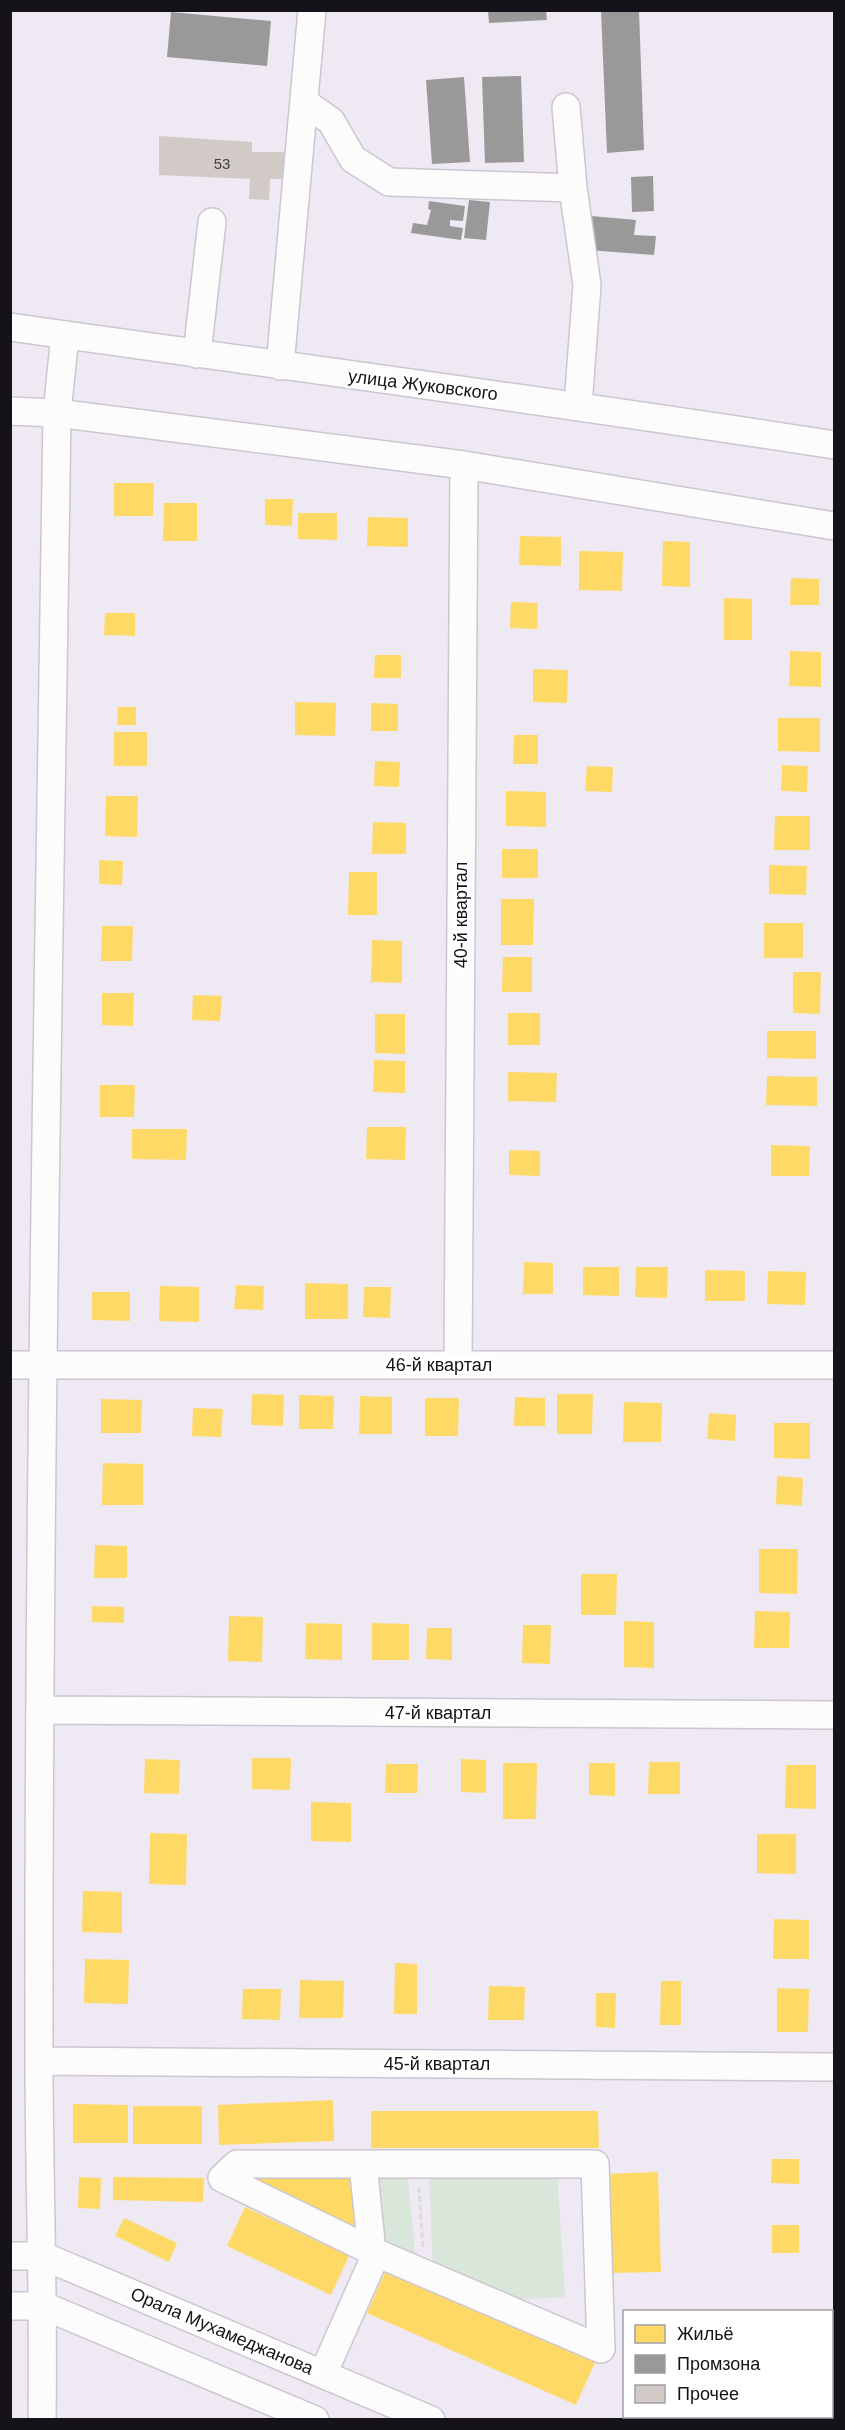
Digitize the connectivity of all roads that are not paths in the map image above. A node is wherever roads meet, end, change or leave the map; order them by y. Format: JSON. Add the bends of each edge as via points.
{"nodes":[{"id":1,"x":312,"y":10,"type":"edge"},
{"id":2,"x":304,"y":102,"type":"junction"},
{"id":3,"x":566,"y":107,"type":"dead end"},
{"id":4,"x":573,"y":188,"type":"junction"},
{"id":5,"x":212,"y":222,"type":"dead end"},
{"id":6,"x":10,"y":327,"type":"edge"},
{"id":7,"x":65,"y":335,"type":"junction"},
{"id":8,"x":197,"y":354,"type":"junction"},
{"id":9,"x":280,"y":366,"type":"junction"},
{"id":10,"x":578,"y":405,"type":"junction"},
{"id":11,"x":10,"y":411,"type":"edge"},
{"id":12,"x":57,"y":413,"type":"junction"},
{"id":13,"x":834,"y":446,"type":"edge"},
{"id":14,"x":464,"y":465,"type":"junction"},
{"id":15,"x":834,"y":526,"type":"edge"},
{"id":16,"x":10,"y":1365,"type":"edge"},
{"id":17,"x":43,"y":1365,"type":"junction"},
{"id":18,"x":458,"y":1365,"type":"junction"},
{"id":19,"x":834,"y":1365,"type":"edge"},
{"id":20,"x":41,"y":1710,"type":"junction"},
{"id":21,"x":834,"y":1715,"type":"edge"},
{"id":22,"x":39,"y":2061,"type":"junction"},
{"id":23,"x":834,"y":2067,"type":"edge"},
{"id":24,"x":363,"y":2164,"type":"junction"},
{"id":25,"x":372,"y":2251,"type":"junction"},
{"id":26,"x":10,"y":2256,"type":"edge"},
{"id":27,"x":43,"y":2256,"type":"junction"},
{"id":28,"x":10,"y":2306,"type":"edge"},
{"id":29,"x":44,"y":2306,"type":"junction"},
{"id":30,"x":323,"y":2374,"type":"junction"},
{"id":31,"x":42,"y":2420,"type":"edge"},
{"id":32,"x":315,"y":2420,"type":"edge"},
{"id":33,"x":431,"y":2420,"type":"edge"}],
"edges":[{"from":1,"to":2,"type":"street"},
{"from":2,"to":4,"type":"street","via":[[331,121],[353,159],[388,182]]},
{"from":2,"to":9,"type":"street"},
{"from":3,"to":4,"type":"street"},
{"from":4,"to":10,"type":"street","via":[[587,285]]},
{"from":5,"to":8,"type":"street"},
{"from":6,"to":7,"type":"street","name":"улица Жуковского"},
{"from":7,"to":8,"type":"street","name":"улица Жуковского"},
{"from":7,"to":12,"type":"street"},
{"from":8,"to":9,"type":"street","name":"улица Жуковского"},
{"from":9,"to":10,"type":"street","name":"улица Жуковского"},
{"from":10,"to":13,"type":"street","name":"улица Жуковского"},
{"from":11,"to":12,"type":"street"},
{"from":12,"to":14,"type":"street"},
{"from":12,"to":17,"type":"street"},
{"from":14,"to":15,"type":"street"},
{"from":14,"to":18,"type":"street","name":"40-й квартал"},
{"from":16,"to":17,"type":"street","name":"46-й квартал"},
{"from":17,"to":18,"type":"street","name":"46-й квартал"},
{"from":17,"to":20,"type":"street"},
{"from":18,"to":19,"type":"street","name":"46-й квартал"},
{"from":20,"to":21,"type":"street","name":"47-й квартал"},
{"from":20,"to":22,"type":"street"},
{"from":22,"to":23,"type":"street","name":"45-й квартал"},
{"from":22,"to":27,"type":"street"},
{"from":24,"to":25,"type":"street"},
{"from":24,"to":25,"type":"street","via":[[237,2164],[222,2178]]},
{"from":24,"to":25,"type":"street","via":[[595,2164],[601,2349]]},
{"from":25,"to":30,"type":"street","via":[[373,2261]]},
{"from":26,"to":27,"type":"street","name":"Орала Мухамеджанова"},
{"from":27,"to":29,"type":"street"},
{"from":27,"to":30,"type":"street","name":"Орала Мухамеджанова"},
{"from":28,"to":29,"type":"street"},
{"from":29,"to":31,"type":"street"},
{"from":29,"to":32,"type":"street"},
{"from":30,"to":33,"type":"street","name":"Орала Мухамеджанова"}]}
